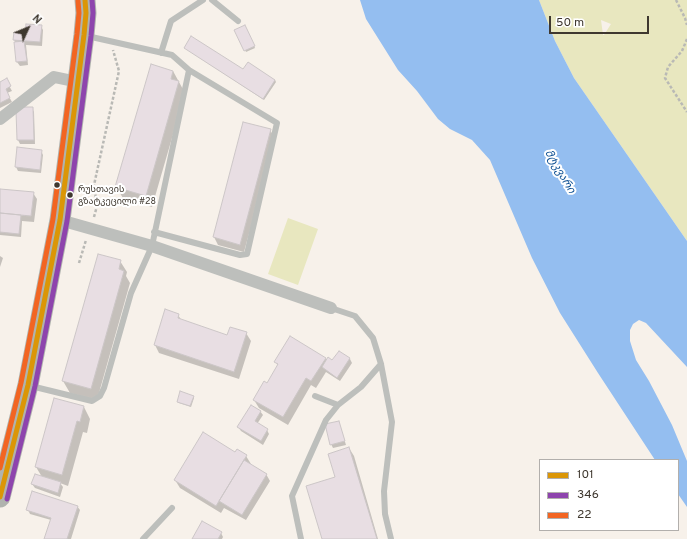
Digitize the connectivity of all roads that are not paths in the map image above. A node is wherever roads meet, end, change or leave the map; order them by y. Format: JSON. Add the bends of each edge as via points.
{"nodes":[{"id":1,"x":85,"y":0,"type":"edge"},
{"id":2,"x":203,"y":0,"type":"edge"},
{"id":3,"x":212,"y":0,"type":"edge"},
{"id":4,"x":238,"y":21,"type":"dead end"},
{"id":5,"x":84,"y":35,"type":"junction"},
{"id":6,"x":161,"y":53,"type":"junction"},
{"id":7,"x":189,"y":70,"type":"junction"},
{"id":8,"x":78,"y":82,"type":"junction"},
{"id":9,"x":0,"y":119,"type":"edge"},
{"id":10,"x":60,"y":220,"type":"junction"},
{"id":11,"x":154,"y":232,"type":"junction"},
{"id":12,"x":152,"y":246,"type":"junction"},
{"id":13,"x":331,"y":308,"type":"joint"},
{"id":14,"x":381,"y":364,"type":"junction"},
{"id":15,"x":28,"y":385,"type":"junction"},
{"id":16,"x":315,"y":396,"type":"dead end"},
{"id":17,"x":338,"y":405,"type":"junction"},
{"id":18,"x":0,"y":498,"type":"edge"},
{"id":19,"x":172,"y":508,"type":"dead end"},
{"id":20,"x":143,"y":539,"type":"edge"},
{"id":21,"x":301,"y":539,"type":"edge"},
{"id":22,"x":391,"y":539,"type":"edge"}],
"edges":[{"from":1,"to":5,"type":"highway"},
{"from":2,"to":6,"type":"lane","via":[[171,21]]},
{"from":3,"to":4,"type":"lane"},
{"from":5,"to":6,"type":"lane"},
{"from":5,"to":8,"type":"highway"},
{"from":6,"to":7,"type":"lane","via":[[172,55]]},
{"from":7,"to":11,"type":"lane"},
{"from":7,"to":11,"type":"lane","via":[[277,123],[274,138],[247,254],[240,255]]},
{"from":8,"to":9,"type":"street","via":[[54,77]]},
{"from":8,"to":10,"type":"highway"},
{"from":10,"to":12,"type":"street"},
{"from":10,"to":15,"type":"highway"},
{"from":11,"to":12,"type":"lane"},
{"from":12,"to":13,"type":"street"},
{"from":12,"to":15,"type":"lane","via":[[131,293],[100,396],[92,401]]},
{"from":13,"to":14,"type":"lane","via":[[355,316],[373,338]]},
{"from":14,"to":17,"type":"lane","via":[[361,387]]},
{"from":14,"to":22,"type":"lane","via":[[392,422],[384,491],[385,514]]},
{"from":15,"to":18,"type":"highway"},
{"from":16,"to":17,"type":"lane"},
{"from":17,"to":21,"type":"lane","via":[[326,420],[292,496]]},
{"from":19,"to":20,"type":"lane"}]}
